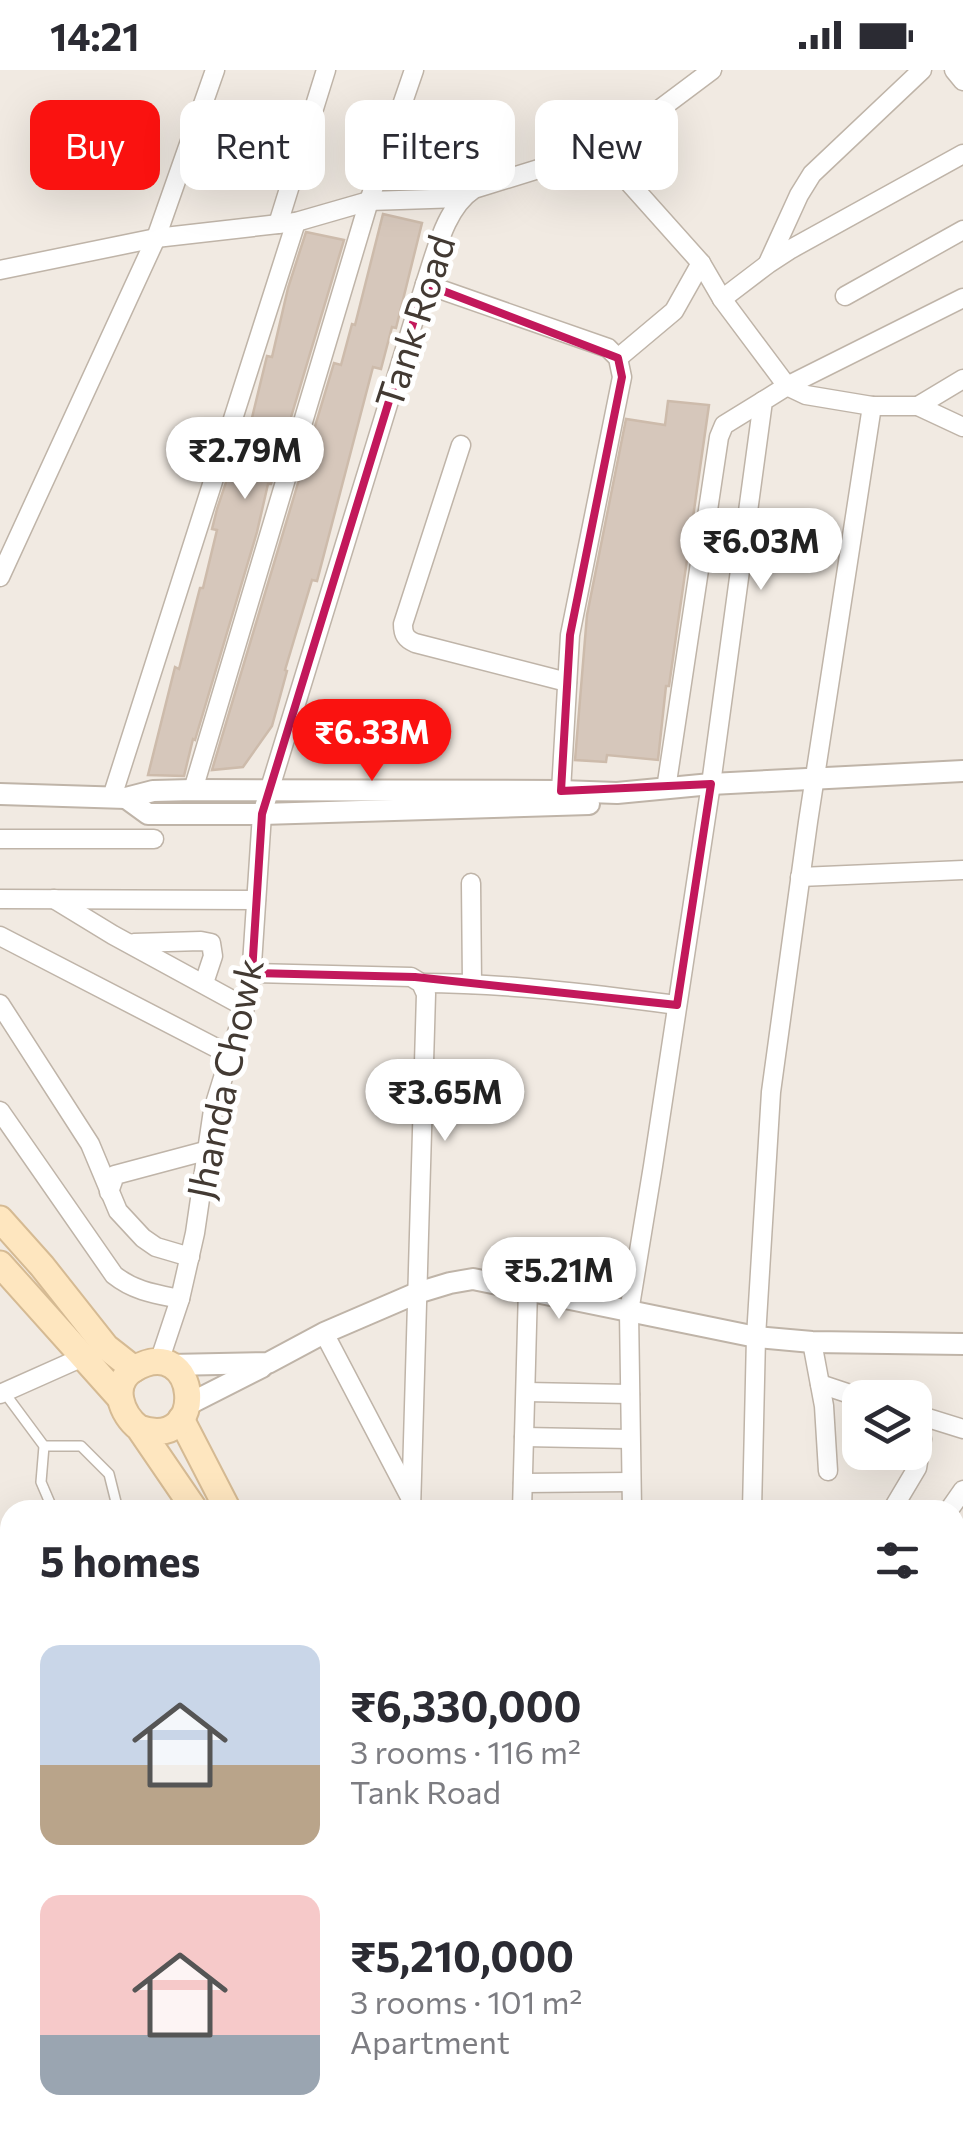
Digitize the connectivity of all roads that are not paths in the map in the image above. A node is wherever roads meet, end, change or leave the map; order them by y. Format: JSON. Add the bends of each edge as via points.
{"nodes":[{"id":1,"x":215,"y":70,"type":"edge"},
{"id":2,"x":326,"y":70,"type":"edge"},
{"id":3,"x":414,"y":70,"type":"edge"},
{"id":4,"x":712,"y":70,"type":"edge"},
{"id":5,"x":922,"y":70,"type":"edge"},
{"id":6,"x":954,"y":70,"type":"edge"},
{"id":7,"x":963,"y":81,"type":"edge"},
{"id":8,"x":673,"y":100,"type":"edge"},
{"id":9,"x":963,"y":154,"type":"edge"},
{"id":10,"x":535,"y":170,"type":"edge"},
{"id":11,"x":636,"y":190,"type":"edge"},
{"id":12,"x":461,"y":198,"type":"junction"},
{"id":13,"x":369,"y":201,"type":"junction"},
{"id":14,"x":287,"y":223,"type":"junction"},
{"id":15,"x":963,"y":230,"type":"edge"},
{"id":16,"x":156,"y":238,"type":"junction"},
{"id":17,"x":701,"y":263,"type":"junction"},
{"id":18,"x":768,"y":264,"type":"junction"},
{"id":19,"x":0,"y":270,"type":"edge"},
{"id":20,"x":425,"y":284,"type":"junction"},
{"id":21,"x":844,"y":296,"type":"dead end"},
{"id":22,"x":963,"y":298,"type":"edge"},
{"id":23,"x":722,"y":300,"type":"junction"},
{"id":24,"x":618,"y":358,"type":"junction"},
{"id":25,"x":963,"y":378,"type":"edge"},
{"id":26,"x":787,"y":386,"type":"junction"},
{"id":27,"x":763,"y":402,"type":"junction"},
{"id":28,"x":872,"y":406,"type":"junction"},
{"id":29,"x":918,"y":406,"type":"junction"},
{"id":30,"x":963,"y":427,"type":"edge"},
{"id":31,"x":461,"y":445,"type":"dead end"},
{"id":32,"x":0,"y":577,"type":"edge"},
{"id":33,"x":567,"y":682,"type":"junction"},
{"id":34,"x":963,"y":771,"type":"edge"},
{"id":35,"x":815,"y":780,"type":"junction"},
{"id":36,"x":711,"y":784,"type":"junction"},
{"id":37,"x":193,"y":790,"type":"junction"},
{"id":38,"x":666,"y":790,"type":"junction"},
{"id":39,"x":268,"y":791,"type":"junction"},
{"id":40,"x":561,"y":791,"type":"junction"},
{"id":41,"x":617,"y":793,"type":"junction"},
{"id":42,"x":0,"y":794,"type":"edge"},
{"id":43,"x":119,"y":797,"type":"junction"},
{"id":44,"x":262,"y":814,"type":"junction"},
{"id":45,"x":0,"y":839,"type":"edge"},
{"id":46,"x":154,"y":839,"type":"dead end"},
{"id":47,"x":963,"y":870,"type":"edge"},
{"id":48,"x":800,"y":877,"type":"junction"},
{"id":49,"x":471,"y":884,"type":"dead end"},
{"id":50,"x":0,"y":899,"type":"edge"},
{"id":51,"x":53,"y":899,"type":"junction"},
{"id":52,"x":256,"y":900,"type":"junction"},
{"id":53,"x":0,"y":936,"type":"edge"},
{"id":54,"x":132,"y":944,"type":"junction"},
{"id":55,"x":252,"y":972,"type":"junction"},
{"id":56,"x":204,"y":983,"type":"junction"},
{"id":57,"x":421,"y":983,"type":"junction"},
{"id":58,"x":472,"y":984,"type":"junction"},
{"id":59,"x":0,"y":1004,"type":"edge"},
{"id":60,"x":677,"y":1005,"type":"junction"},
{"id":61,"x":245,"y":1008,"type":"junction"},
{"id":62,"x":230,"y":1055,"type":"junction"},
{"id":63,"x":0,"y":1111,"type":"edge"},
{"id":64,"x":206,"y":1151,"type":"junction"},
{"id":65,"x":109,"y":1192,"type":"junction"},
{"id":66,"x":0,"y":1219,"type":"edge"},
{"id":67,"x":190,"y":1257,"type":"junction"},
{"id":68,"x":0,"y":1264,"type":"edge"},
{"id":69,"x":528,"y":1289,"type":"junction"},
{"id":70,"x":417,"y":1293,"type":"junction"},
{"id":71,"x":180,"y":1298,"type":"junction"},
{"id":72,"x":629,"y":1312,"type":"junction"},
{"id":73,"x":324,"y":1333,"type":"junction"},
{"id":74,"x":756,"y":1336,"type":"junction"},
{"id":75,"x":812,"y":1342,"type":"junction"},
{"id":76,"x":963,"y":1344,"type":"edge"},
{"id":77,"x":83,"y":1357,"type":"junction"},
{"id":78,"x":268,"y":1363,"type":"junction"},
{"id":79,"x":154,"y":1365,"type":"junction"},
{"id":80,"x":820,"y":1384,"type":"junction"},
{"id":81,"x":842,"y":1391,"type":"edge"},
{"id":82,"x":526,"y":1392,"type":"junction"},
{"id":83,"x":2,"y":1393,"type":"edge"},
{"id":84,"x":630,"y":1394,"type":"junction"},
{"id":85,"x":120,"y":1398,"type":"junction"},
{"id":86,"x":185,"y":1412,"type":"junction"},
{"id":87,"x":932,"y":1419,"type":"edge"},
{"id":88,"x":139,"y":1428,"type":"junction"},
{"id":89,"x":963,"y":1429,"type":"edge"},
{"id":90,"x":524,"y":1437,"type":"junction"},
{"id":91,"x":630,"y":1439,"type":"junction"},
{"id":92,"x":44,"y":1446,"type":"junction"},
{"id":93,"x":916,"y":1470,"type":"edge"},
{"id":94,"x":828,"y":1472,"type":"dead end"},
{"id":95,"x":632,"y":1482,"type":"junction"},
{"id":96,"x":523,"y":1483,"type":"junction"},
{"id":97,"x":48,"y":1500,"type":"edge"},
{"id":98,"x":116,"y":1500,"type":"edge"},
{"id":99,"x":188,"y":1500,"type":"edge"},
{"id":100,"x":224,"y":1500,"type":"edge"},
{"id":101,"x":408,"y":1500,"type":"edge"},
{"id":102,"x":410,"y":1500,"type":"edge"},
{"id":103,"x":522,"y":1500,"type":"edge"},
{"id":104,"x":632,"y":1500,"type":"edge"},
{"id":105,"x":752,"y":1500,"type":"edge"},
{"id":106,"x":898,"y":1500,"type":"edge"}],
"edges":[{"from":1,"to":16,"type":"street"},
{"from":2,"to":14,"type":"street"},
{"from":3,"to":13,"type":"street"},
{"from":4,"to":8,"type":"street"},
{"from":5,"to":18,"type":"street","via":[[812,174]]},
{"from":6,"to":7,"type":"street"},
{"from":9,"to":18,"type":"street"},
{"from":10,"to":12,"type":"street"},
{"from":11,"to":17,"type":"street"},
{"from":12,"to":13,"type":"street"},
{"from":12,"to":20,"type":"street","name":"Tank Road"},
{"from":13,"to":14,"type":"street"},
{"from":13,"to":37,"type":"street"},
{"from":14,"to":16,"type":"street"},
{"from":14,"to":43,"type":"street"},
{"from":15,"to":21,"type":"street"},
{"from":16,"to":19,"type":"street"},
{"from":16,"to":32,"type":"street"},
{"from":17,"to":23,"type":"street"},
{"from":17,"to":24,"type":"street","via":[[674,311]]},
{"from":18,"to":23,"type":"street"},
{"from":20,"to":24,"type":"street","via":[[608,348]]},
{"from":20,"to":39,"type":"street","name":"Tank Road"},
{"from":22,"to":26,"type":"street"},
{"from":23,"to":26,"type":"street"},
{"from":24,"to":33,"type":"street","via":[[622,377],[570,635]]},
{"from":25,"to":29,"type":"street"},
{"from":26,"to":27,"type":"street"},
{"from":26,"to":28,"type":"street"},
{"from":27,"to":36,"type":"street"},
{"from":27,"to":38,"type":"street","via":[[724,425],[719,437]]},
{"from":28,"to":29,"type":"street"},
{"from":28,"to":35,"type":"street"},
{"from":29,"to":30,"type":"street"},
{"from":31,"to":33,"type":"street","via":[[403,632],[415,643]]},
{"from":33,"to":40,"type":"street"},
{"from":34,"to":35,"type":"street"},
{"from":35,"to":36,"type":"street"},
{"from":35,"to":48,"type":"street"},
{"from":36,"to":38,"type":"street"},
{"from":36,"to":60,"type":"street"},
{"from":37,"to":39,"type":"street"},
{"from":37,"to":43,"type":"street"},
{"from":38,"to":41,"type":"street"},
{"from":39,"to":40,"type":"street"},
{"from":39,"to":44,"type":"street","name":"Jhanda Chowk"},
{"from":40,"to":41,"type":"street"},
{"from":41,"to":44,"type":"street","via":[[588,804]]},
{"from":42,"to":43,"type":"street"},
{"from":43,"to":44,"type":"street","via":[[148,814]]},
{"from":44,"to":52,"type":"street","name":"Jhanda Chowk"},
{"from":45,"to":46,"type":"street"},
{"from":47,"to":48,"type":"street"},
{"from":48,"to":74,"type":"street","via":[[771,1092]]},
{"from":49,"to":58,"type":"street"},
{"from":50,"to":51,"type":"street"},
{"from":51,"to":52,"type":"street"},
{"from":51,"to":54,"type":"street"},
{"from":52,"to":55,"type":"street","name":"Jhanda Chowk"},
{"from":53,"to":62,"type":"street"},
{"from":54,"to":56,"type":"street"},
{"from":54,"to":56,"type":"street","via":[[211,943]]},
{"from":55,"to":57,"type":"street","via":[[403,976]]},
{"from":55,"to":61,"type":"street","name":"Jhanda Chowk"},
{"from":56,"to":61,"type":"street"},
{"from":57,"to":58,"type":"street"},
{"from":57,"to":70,"type":"street","via":[[426,994]]},
{"from":58,"to":60,"type":"street"},
{"from":59,"to":65,"type":"street","via":[[90,1144]]},
{"from":60,"to":72,"type":"street"},
{"from":61,"to":62,"type":"street","name":"Jhanda Chowk"},
{"from":62,"to":64,"type":"street","name":"Jhanda Chowk"},
{"from":63,"to":71,"type":"street","via":[[114,1275],[126,1286]]},
{"from":64,"to":65,"type":"street","via":[[114,1175]]},
{"from":64,"to":67,"type":"street","name":"Jhanda Chowk"},
{"from":65,"to":67,"type":"street","via":[[142,1238]]},
{"from":66,"to":79,"type":"main road","via":[[106,1347]]},
{"from":67,"to":71,"type":"street","name":"Jhanda Chowk"},
{"from":68,"to":77,"type":"main road"},
{"from":69,"to":70,"type":"street","via":[[473,1279]]},
{"from":69,"to":72,"type":"street"},
{"from":69,"to":82,"type":"street"},
{"from":70,"to":73,"type":"street"},
{"from":70,"to":102,"type":"street"},
{"from":71,"to":79,"type":"street","name":"Jhanda Chowk"},
{"from":72,"to":74,"type":"street"},
{"from":72,"to":84,"type":"street"},
{"from":73,"to":78,"type":"street"},
{"from":73,"to":101,"type":"street"},
{"from":74,"to":75,"type":"street"},
{"from":74,"to":105,"type":"street"},
{"from":75,"to":76,"type":"street"},
{"from":75,"to":80,"type":"street"},
{"from":77,"to":83,"type":"street"},
{"from":77,"to":85,"type":"main road"},
{"from":78,"to":79,"type":"street"},
{"from":78,"to":86,"type":"street"},
{"from":79,"to":85,"type":"main road","via":[[127,1375]]},
{"from":79,"to":86,"type":"main road","via":[[180,1372],[187,1382]]},
{"from":80,"to":81,"type":"street"},
{"from":80,"to":94,"type":"street"},
{"from":82,"to":84,"type":"street"},
{"from":82,"to":90,"type":"street"},
{"from":83,"to":92,"type":"lane"},
{"from":84,"to":91,"type":"street"},
{"from":85,"to":88,"type":"main road"},
{"from":86,"to":88,"type":"main road","via":[[172,1427]]},
{"from":86,"to":100,"type":"main road"},
{"from":87,"to":89,"type":"street"},
{"from":88,"to":99,"type":"main road"},
{"from":90,"to":91,"type":"street"},
{"from":90,"to":96,"type":"street"},
{"from":91,"to":95,"type":"street"},
{"from":92,"to":97,"type":"lane","via":[[41,1482]]},
{"from":92,"to":98,"type":"lane","via":[[81,1446],[109,1474]]},
{"from":93,"to":106,"type":"street"},
{"from":95,"to":96,"type":"street"},
{"from":95,"to":104,"type":"street"},
{"from":96,"to":103,"type":"street"}]}
